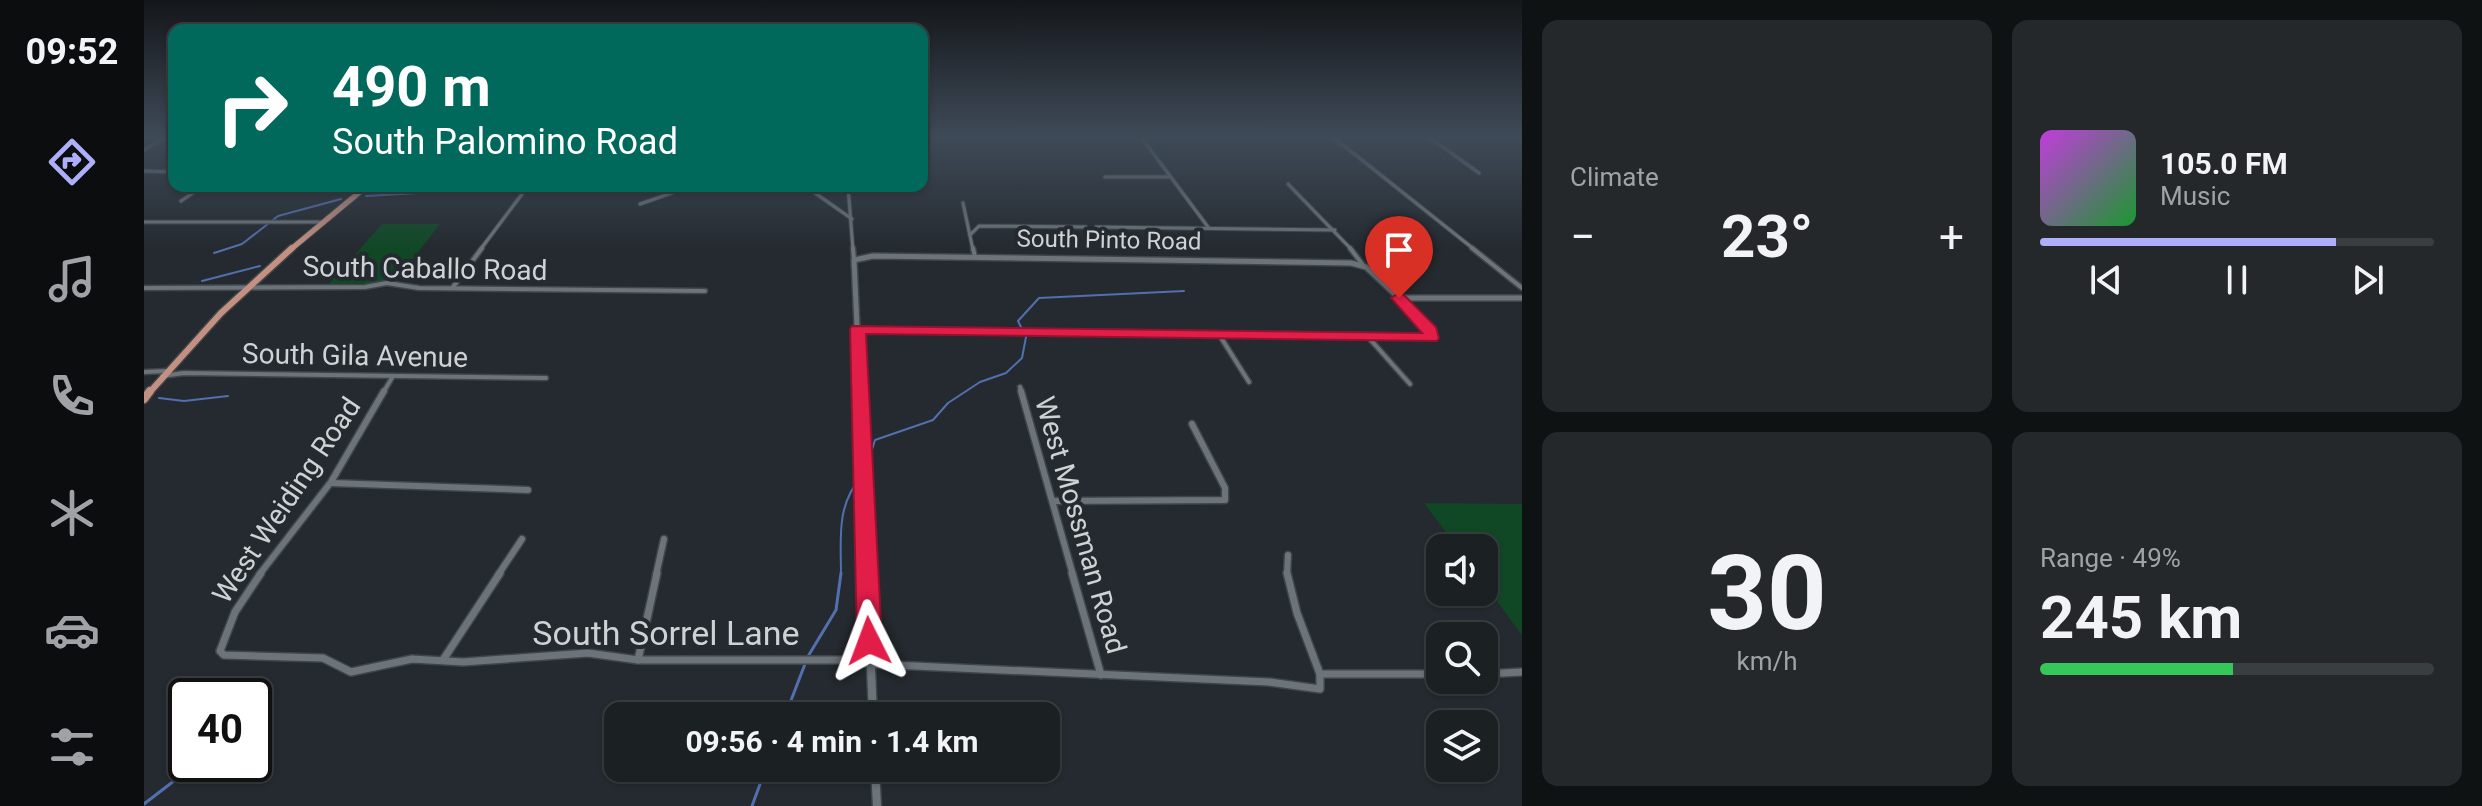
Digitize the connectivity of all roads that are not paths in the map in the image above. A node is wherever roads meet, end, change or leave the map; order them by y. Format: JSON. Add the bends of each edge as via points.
{"nodes":[{"id":1,"x":1380,"y":175,"type":"edge"},
{"id":2,"x":1105,"y":177,"type":"dead end"},
{"id":3,"x":1171,"y":177,"type":"joint"},
{"id":4,"x":1288,"y":184,"type":"dead end"},
{"id":5,"x":194,"y":192,"type":"edge"},
{"id":6,"x":360,"y":192,"type":"edge"},
{"id":7,"x":523,"y":192,"type":"edge"},
{"id":8,"x":675,"y":192,"type":"edge"},
{"id":9,"x":814,"y":192,"type":"edge"},
{"id":10,"x":849,"y":192,"type":"edge"},
{"id":11,"x":181,"y":201,"type":"dead end"},
{"id":12,"x":963,"y":203,"type":"dead end"},
{"id":13,"x":640,"y":204,"type":"dead end"},
{"id":14,"x":852,"y":219,"type":"junction"},
{"id":15,"x":144,"y":222,"type":"edge"},
{"id":16,"x":323,"y":222,"type":"junction"},
{"id":17,"x":1086,"y":227,"type":"dead end"},
{"id":18,"x":1096,"y":227,"type":"dead end"},
{"id":19,"x":1209,"y":228,"type":"junction"},
{"id":20,"x":1335,"y":230,"type":"junction"},
{"id":21,"x":970,"y":235,"type":"junction"},
{"id":22,"x":975,"y":257,"type":"junction"},
{"id":23,"x":854,"y":260,"type":"junction"},
{"id":24,"x":1363,"y":265,"type":"junction"},
{"id":25,"x":247,"y":287,"type":"junction"},
{"id":26,"x":144,"y":288,"type":"edge"},
{"id":27,"x":453,"y":288,"type":"junction"},
{"id":28,"x":1522,"y":288,"type":"edge"},
{"id":29,"x":601,"y":291,"type":"junction"},
{"id":30,"x":705,"y":291,"type":"dead end"},
{"id":31,"x":598,"y":297,"type":"dead end"},
{"id":32,"x":1399,"y":298,"type":"junction"},
{"id":33,"x":1522,"y":298,"type":"edge"},
{"id":34,"x":858,"y":329,"type":"junction"},
{"id":35,"x":1220,"y":335,"type":"junction"},
{"id":36,"x":1368,"y":337,"type":"junction"},
{"id":37,"x":144,"y":372,"type":"edge"},
{"id":38,"x":164,"y":374,"type":"junction"},
{"id":39,"x":393,"y":376,"type":"junction"},
{"id":40,"x":547,"y":377,"type":"dead end"},
{"id":41,"x":1249,"y":382,"type":"dead end"},
{"id":42,"x":1410,"y":384,"type":"dead end"},
{"id":43,"x":1020,"y":387,"type":"dead end"},
{"id":44,"x":144,"y":399,"type":"edge"},
{"id":45,"x":1192,"y":424,"type":"dead end"},
{"id":46,"x":331,"y":483,"type":"junction"},
{"id":47,"x":528,"y":490,"type":"dead end"},
{"id":48,"x":1054,"y":501,"type":"junction"},
{"id":49,"x":522,"y":539,"type":"dead end"},
{"id":50,"x":664,"y":539,"type":"dead end"},
{"id":51,"x":1288,"y":555,"type":"dead end"},
{"id":52,"x":220,"y":651,"type":"joint"},
{"id":53,"x":443,"y":660,"type":"junction"},
{"id":54,"x":638,"y":660,"type":"junction"},
{"id":55,"x":871,"y":664,"type":"junction"},
{"id":56,"x":1522,"y":672,"type":"edge"},
{"id":57,"x":1498,"y":673,"type":"edge"},
{"id":58,"x":1320,"y":674,"type":"junction"},
{"id":59,"x":1426,"y":674,"type":"edge"},
{"id":60,"x":1101,"y":675,"type":"junction"},
{"id":61,"x":872,"y":702,"type":"edge"},
{"id":62,"x":876,"y":782,"type":"edge"},
{"id":63,"x":877,"y":806,"type":"edge"}],
"edges":[{"from":1,"to":28,"type":"street"},
{"from":2,"to":3,"type":"street"},
{"from":3,"to":19,"type":"street"},
{"from":4,"to":20,"type":"street"},
{"from":5,"to":11,"type":"street"},
{"from":6,"to":16,"type":"main road"},
{"from":7,"to":27,"type":"street"},
{"from":8,"to":13,"type":"street"},
{"from":9,"to":14,"type":"street"},
{"from":10,"to":14,"type":"street"},
{"from":12,"to":21,"type":"street"},
{"from":14,"to":23,"type":"street"},
{"from":15,"to":16,"type":"street"},
{"from":16,"to":25,"type":"main road"},
{"from":17,"to":21,"type":"street","via":[[979,226]]},
{"from":18,"to":19,"type":"street"},
{"from":19,"to":20,"type":"street"},
{"from":20,"to":24,"type":"street"},
{"from":21,"to":22,"type":"street"},
{"from":22,"to":23,"type":"street","name":"South Pinto Road"},
{"from":22,"to":24,"type":"street","name":"South Pinto Road"},
{"from":23,"to":34,"type":"street"},
{"from":24,"to":32,"type":"street"},
{"from":25,"to":26,"type":"street","name":"South Caballo Road"},
{"from":25,"to":27,"type":"street","name":"South Caballo Road","via":[[387,283]]},
{"from":25,"to":38,"type":"main road"},
{"from":27,"to":29,"type":"street","name":"South Caballo Road"},
{"from":29,"to":30,"type":"street","name":"South Caballo Road"},
{"from":29,"to":31,"type":"street"},
{"from":32,"to":33,"type":"street"},
{"from":32,"to":36,"type":"street","via":[[1431,338]]},
{"from":34,"to":35,"type":"street"},
{"from":34,"to":55,"type":"street"},
{"from":35,"to":36,"type":"street"},
{"from":35,"to":41,"type":"street"},
{"from":36,"to":42,"type":"street"},
{"from":37,"to":38,"type":"street","name":"South Gila Avenue"},
{"from":38,"to":39,"type":"street","name":"South Gila Avenue"},
{"from":38,"to":44,"type":"main road"},
{"from":39,"to":40,"type":"street","name":"South Gila Avenue"},
{"from":39,"to":46,"type":"street","name":"West Weiding Road"},
{"from":43,"to":48,"type":"street","name":"West Mossman Road"},
{"from":45,"to":48,"type":"street","via":[[1225,488],[1225,500]]},
{"from":46,"to":47,"type":"street"},
{"from":46,"to":52,"type":"street","name":"West Weiding Road","via":[[274,556],[226,630]]},
{"from":48,"to":60,"type":"street","name":"West Mossman Road"},
{"from":49,"to":53,"type":"street"},
{"from":50,"to":54,"type":"street"},
{"from":51,"to":58,"type":"street","via":[[1289,590]]},
{"from":52,"to":53,"type":"street","name":"South Sorrel Lane","via":[[233,657],[323,658],[351,672],[397,660]]},
{"from":53,"to":54,"type":"street","name":"South Sorrel Lane","via":[[588,653]]},
{"from":54,"to":55,"type":"street","name":"South Sorrel Lane"},
{"from":55,"to":60,"type":"street","name":"South Sorrel Lane"},
{"from":55,"to":61,"type":"street"},
{"from":56,"to":57,"type":"street"},
{"from":58,"to":59,"type":"street","name":"South Sorrel Lane"},
{"from":58,"to":60,"type":"street","name":"South Sorrel Lane","via":[[1320,689]]},
{"from":62,"to":63,"type":"street"}]}
